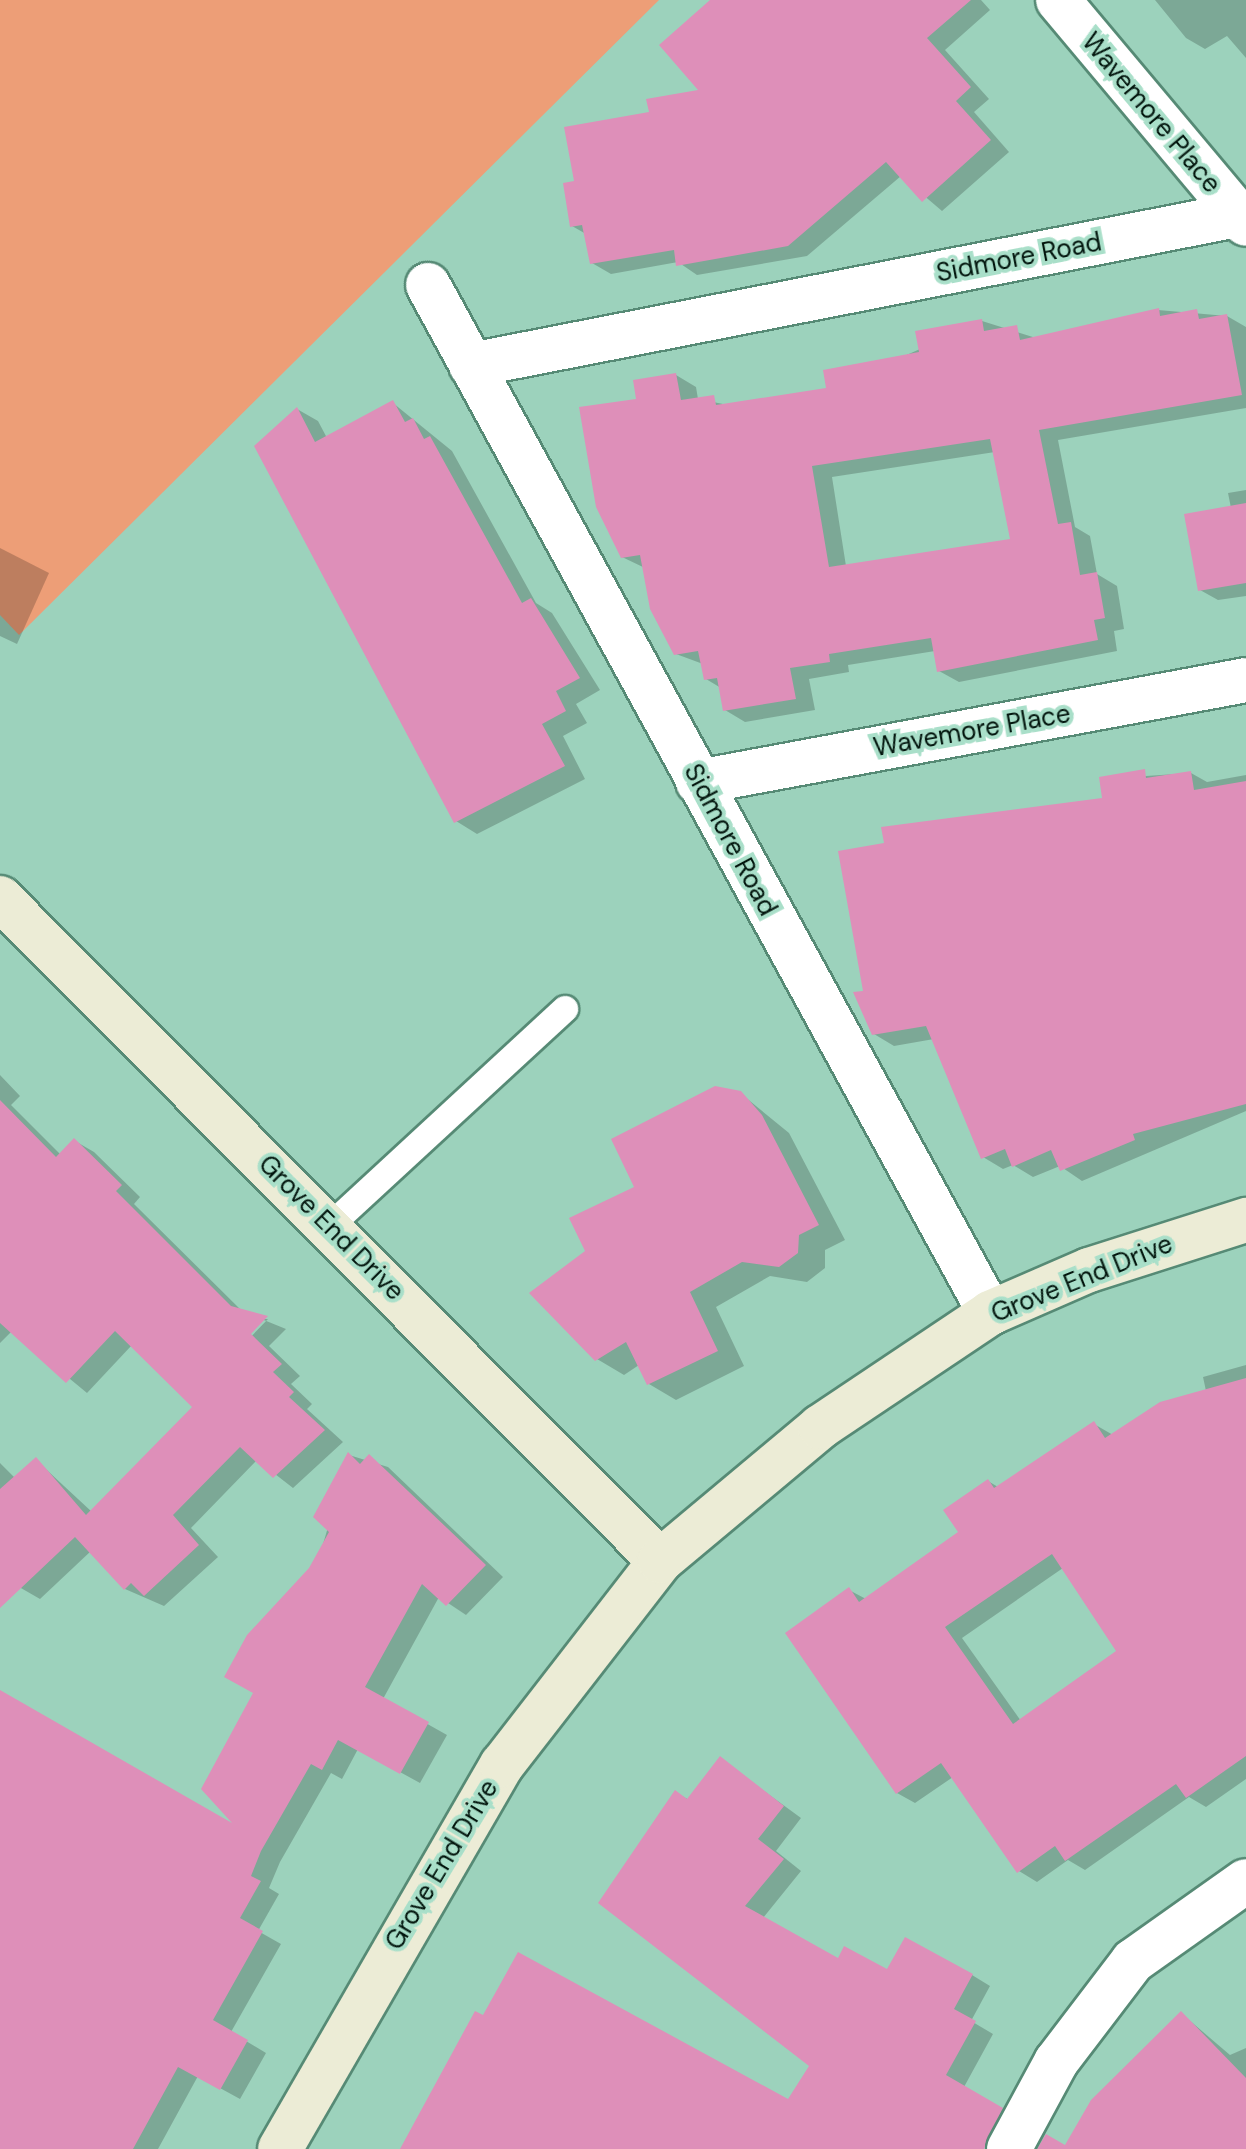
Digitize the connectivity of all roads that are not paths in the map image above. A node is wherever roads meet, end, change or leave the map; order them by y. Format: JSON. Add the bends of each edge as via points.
{"nodes":[{"id":1,"x":1058,"y":0,"type":"edge"},
{"id":2,"x":1241,"y":220,"type":"edge"},
{"id":3,"x":428,"y":285,"type":"dead end"},
{"id":4,"x":471,"y":365,"type":"junction"},
{"id":5,"x":1246,"y":680,"type":"edge"},
{"id":6,"x":698,"y":782,"type":"junction"},
{"id":7,"x":0,"y":898,"type":"edge"},
{"id":8,"x":565,"y":1009,"type":"dead end"},
{"id":9,"x":1246,"y":1220,"type":"edge"},
{"id":10,"x":330,"y":1226,"type":"junction"},
{"id":11,"x":990,"y":1313,"type":"junction"},
{"id":12,"x":660,"y":1561,"type":"junction"},
{"id":13,"x":1246,"y":1881,"type":"edge"},
{"id":14,"x":280,"y":2149,"type":"edge"},
{"id":15,"x":1009,"y":2149,"type":"edge"}],
"edges":[{"from":1,"to":2,"type":"street","name":"Wavemore Place"},
{"from":2,"to":4,"type":"street","name":"Sidmore Road"},
{"from":3,"to":4,"type":"street","name":"Sidmore Road"},
{"from":4,"to":6,"type":"street","name":"Sidmore Road"},
{"from":5,"to":6,"type":"street","name":"Wavemore Place"},
{"from":6,"to":11,"type":"street","name":"Sidmore Road"},
{"from":7,"to":10,"type":"street","name":"Grove End Drive"},
{"from":8,"to":10,"type":"lane"},
{"from":9,"to":11,"type":"street","name":"Grove End Drive","via":[[1089,1270]]},
{"from":10,"to":12,"type":"street","name":"Grove End Drive"},
{"from":11,"to":12,"type":"street","name":"Grove End Drive","via":[[820,1427]]},
{"from":12,"to":14,"type":"street","name":"Grove End Drive","via":[[502,1765]]},
{"from":13,"to":15,"type":"street","via":[[1114,1984],[1056,2062]]}]}
